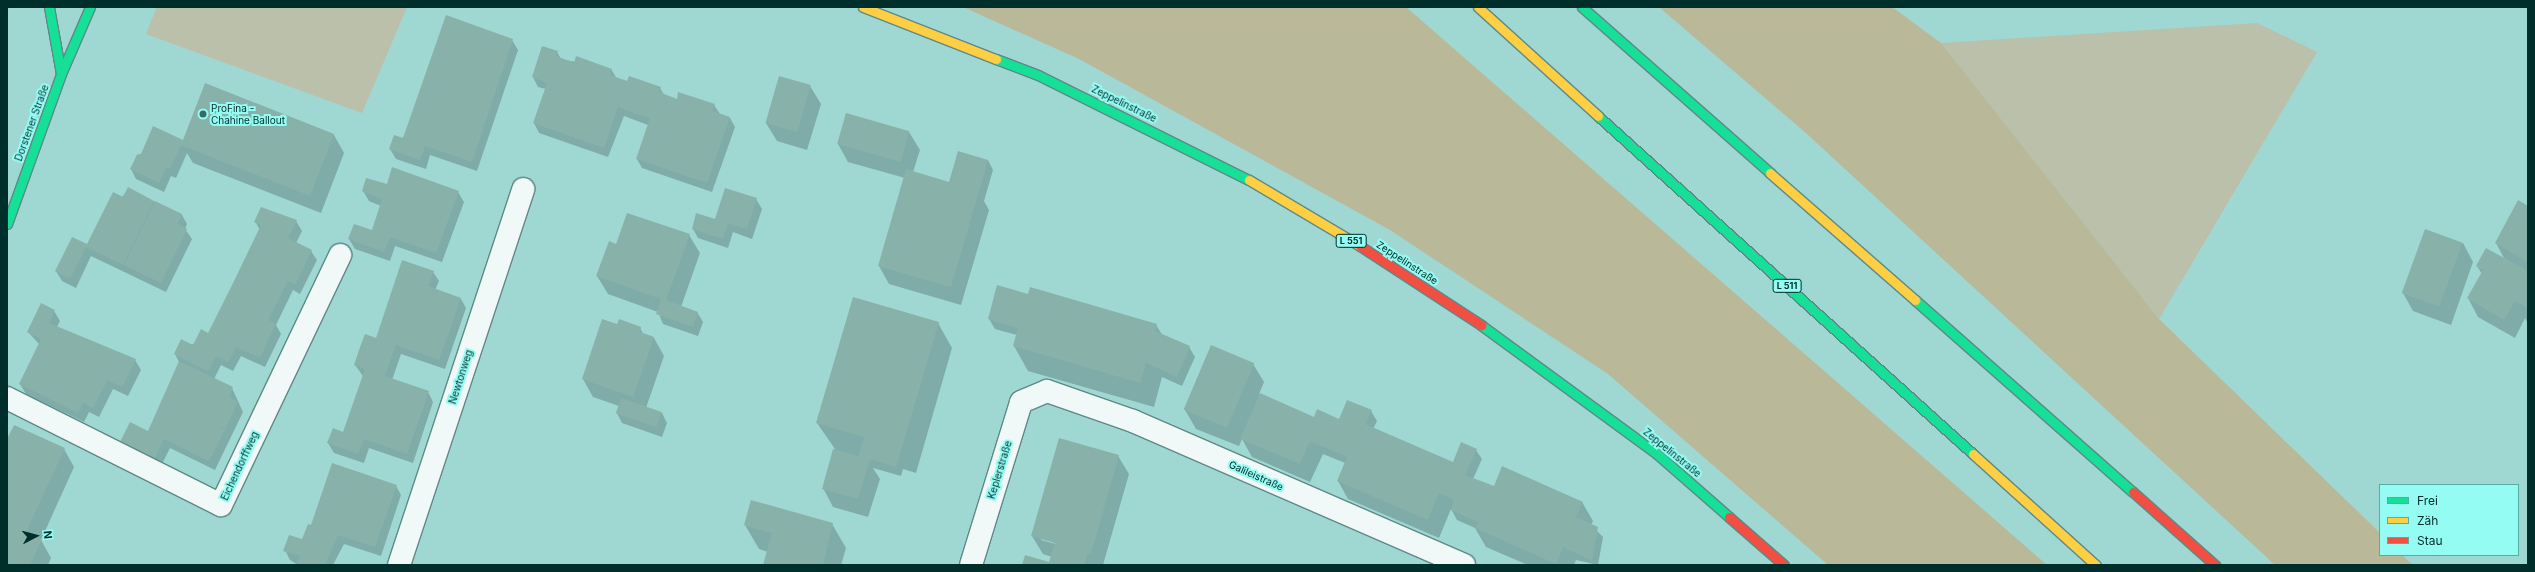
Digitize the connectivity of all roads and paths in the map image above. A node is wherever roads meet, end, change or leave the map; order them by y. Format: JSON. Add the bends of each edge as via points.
{"nodes":[{"id":1,"x":50,"y":7,"type":"edge"},
{"id":2,"x":90,"y":7,"type":"edge"},
{"id":3,"x":863,"y":7,"type":"edge"},
{"id":4,"x":1478,"y":7,"type":"edge"},
{"id":5,"x":1582,"y":7,"type":"edge"},
{"id":6,"x":61,"y":74,"type":"junction"},
{"id":7,"x":523,"y":189,"type":"dead end"},
{"id":8,"x":7,"y":224,"type":"edge"},
{"id":9,"x":340,"y":255,"type":"dead end"},
{"id":10,"x":1046,"y":391,"type":"joint"},
{"id":11,"x":7,"y":398,"type":"edge"},
{"id":12,"x":398,"y":565,"type":"edge"},
{"id":13,"x":971,"y":565,"type":"edge"},
{"id":14,"x":1464,"y":565,"type":"edge"},
{"id":15,"x":1784,"y":565,"type":"edge"},
{"id":16,"x":2096,"y":565,"type":"edge"},
{"id":17,"x":2215,"y":565,"type":"edge"}],
"edges":[{"from":1,"to":6,"type":"main road","name":"Dorstener Straße"},
{"from":2,"to":6,"type":"main road","name":"Dorstener Straße"},
{"from":3,"to":15,"type":"main road","name":"Zeppelinstraße","number":"L 551","via":[[1038,75],[1223,164],[1380,258],[1511,344],[1650,449],[1748,530]]},
{"from":4,"to":16,"type":"main road","number":"L 511"},
{"from":5,"to":17,"type":"main road"},
{"from":6,"to":8,"type":"main road","name":"Dorstener Straße"},
{"from":7,"to":12,"type":"street","name":"Newtonweg"},
{"from":9,"to":11,"type":"street","name":"Eichendorffweg","via":[[221,505]]},
{"from":10,"to":13,"type":"street","name":"Keplerstraße","via":[[1021,402]]},
{"from":10,"to":14,"type":"street","name":"Galileistraße","via":[[1133,421]]}]}
